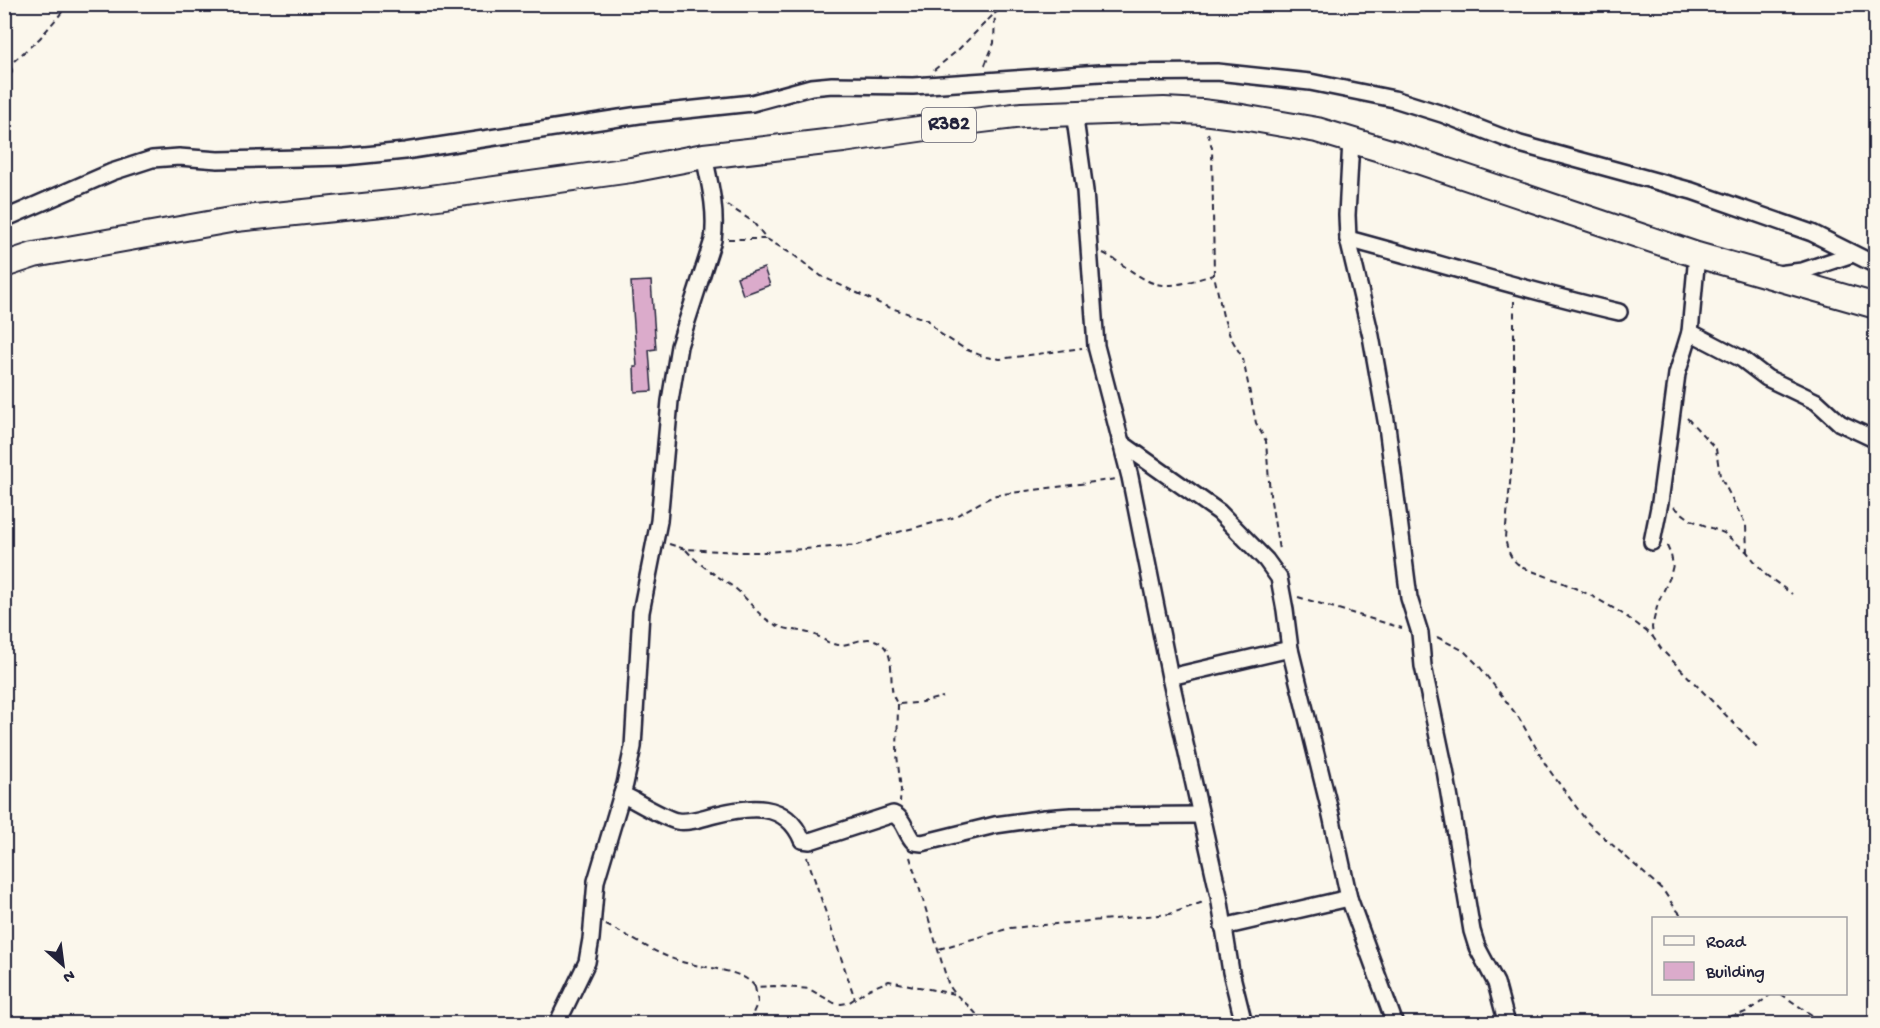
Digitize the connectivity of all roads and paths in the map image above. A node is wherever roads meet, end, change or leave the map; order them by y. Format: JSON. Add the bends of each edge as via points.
{"nodes":[{"id":1,"x":69,"y":4,"type":"edge"},
{"id":2,"x":1010,"y":4,"type":"edge"},
{"id":3,"x":995,"y":13,"type":"junction"},
{"id":4,"x":6,"y":68,"type":"edge"},
{"id":5,"x":975,"y":82,"type":"junction"},
{"id":6,"x":913,"y":86,"type":"junction"},
{"id":7,"x":1074,"y":112,"type":"junction"},
{"id":8,"x":1202,"y":112,"type":"junction"},
{"id":9,"x":1351,"y":141,"type":"junction"},
{"id":10,"x":704,"y":156,"type":"junction"},
{"id":11,"x":713,"y":199,"type":"junction"},
{"id":12,"x":4,"y":219,"type":"edge"},
{"id":13,"x":767,"y":239,"type":"junction"},
{"id":14,"x":1348,"y":239,"type":"junction"},
{"id":15,"x":713,"y":240,"type":"junction"},
{"id":16,"x":1089,"y":250,"type":"junction"},
{"id":17,"x":1853,"y":254,"type":"junction"},
{"id":18,"x":1696,"y":255,"type":"junction"},
{"id":19,"x":4,"y":265,"type":"edge"},
{"id":20,"x":1875,"y":265,"type":"edge"},
{"id":21,"x":1214,"y":274,"type":"junction"},
{"id":22,"x":1762,"y":275,"type":"junction"},
{"id":23,"x":1513,"y":286,"type":"junction"},
{"id":24,"x":1875,"y":306,"type":"edge"},
{"id":25,"x":1619,"y":312,"type":"dead end"},
{"id":26,"x":1690,"y":332,"type":"junction"},
{"id":27,"x":1096,"y":346,"type":"junction"},
{"id":28,"x":1674,"y":393,"type":"junction"},
{"id":29,"x":1875,"y":440,"type":"edge"},
{"id":30,"x":1120,"y":442,"type":"junction"},
{"id":31,"x":1130,"y":477,"type":"junction"},
{"id":32,"x":1660,"y":502,"type":"junction"},
{"id":33,"x":1655,"y":525,"type":"junction"},
{"id":34,"x":655,"y":540,"type":"junction"},
{"id":35,"x":1652,"y":542,"type":"dead end"},
{"id":36,"x":685,"y":549,"type":"junction"},
{"id":37,"x":1747,"y":552,"type":"junction"},
{"id":38,"x":1274,"y":569,"type":"junction"},
{"id":39,"x":1281,"y":585,"type":"junction"},
{"id":40,"x":1792,"y":594,"type":"dead end"},
{"id":41,"x":1420,"y":633,"type":"junction"},
{"id":42,"x":1653,"y":638,"type":"junction"},
{"id":43,"x":1290,"y":649,"type":"junction"},
{"id":44,"x":1170,"y":677,"type":"junction"},
{"id":45,"x":943,"y":697,"type":"dead end"},
{"id":46,"x":898,"y":704,"type":"junction"},
{"id":47,"x":1760,"y":750,"type":"dead end"},
{"id":48,"x":622,"y":794,"type":"junction"},
{"id":49,"x":1200,"y":815,"type":"junction"},
{"id":50,"x":898,"y":816,"type":"junction"},
{"id":51,"x":802,"y":840,"type":"junction"},
{"id":52,"x":914,"y":842,"type":"junction"},
{"id":53,"x":1219,"y":896,"type":"junction"},
{"id":54,"x":1349,"y":898,"type":"junction"},
{"id":55,"x":1683,"y":917,"type":"edge"},
{"id":56,"x":592,"y":919,"type":"junction"},
{"id":57,"x":1223,"y":927,"type":"junction"},
{"id":58,"x":939,"y":949,"type":"junction"},
{"id":59,"x":755,"y":987,"type":"junction"},
{"id":60,"x":954,"y":994,"type":"junction"},
{"id":61,"x":1769,"y":995,"type":"edge"},
{"id":62,"x":1784,"y":995,"type":"edge"},
{"id":63,"x":855,"y":999,"type":"junction"},
{"id":64,"x":557,"y":1023,"type":"edge"},
{"id":65,"x":757,"y":1023,"type":"edge"},
{"id":66,"x":982,"y":1023,"type":"edge"},
{"id":67,"x":1244,"y":1023,"type":"edge"},
{"id":68,"x":1395,"y":1023,"type":"edge"},
{"id":69,"x":1507,"y":1023,"type":"edge"},
{"id":70,"x":1700,"y":1023,"type":"edge"},
{"id":71,"x":1825,"y":1023,"type":"edge"}],
"edges":[{"from":1,"to":4,"type":"path","via":[[40,38]]},
{"from":2,"to":3,"type":"path"},
{"from":3,"to":5,"type":"path","via":[[992,52]]},
{"from":3,"to":6,"type":"path","via":[[958,50]]},
{"from":5,"to":6,"type":"street"},
{"from":5,"to":17,"type":"street","via":[[1174,71],[1310,82],[1394,99],[1520,144],[1692,191],[1812,233]]},
{"from":6,"to":12,"type":"street","via":[[811,87],[752,103],[345,157],[152,159]]},
{"from":7,"to":8,"type":"main road","number":"R382"},
{"from":7,"to":10,"type":"main road","number":"R382","via":[[1023,115]]},
{"from":7,"to":16,"type":"street"},
{"from":8,"to":9,"type":"main road","number":"R382","via":[[1317,130]]},
{"from":8,"to":21,"type":"path","via":[[1212,148]]},
{"from":9,"to":14,"type":"street"},
{"from":9,"to":18,"type":"main road","number":"R382"},
{"from":10,"to":11,"type":"street"},
{"from":10,"to":19,"type":"main road","number":"R382","via":[[414,200],[225,221],[34,255]]},
{"from":11,"to":13,"type":"path","via":[[744,214]]},
{"from":11,"to":15,"type":"street"},
{"from":13,"to":15,"type":"path"},
{"from":13,"to":27,"type":"path","via":[[833,282],[928,320],[939,333],[985,357],[1000,359]]},
{"from":14,"to":23,"type":"street"},
{"from":14,"to":41,"type":"street","via":[[1371,336],[1409,598]]},
{"from":15,"to":34,"type":"street","via":[[679,346]]},
{"from":16,"to":21,"type":"path","via":[[1103,253],[1159,284],[1174,285]]},
{"from":16,"to":27,"type":"street"},
{"from":17,"to":20,"type":"street"},
{"from":17,"to":22,"type":"street","via":[[1802,271]]},
{"from":18,"to":22,"type":"main road","number":"R382"},
{"from":18,"to":26,"type":"street"},
{"from":21,"to":38,"type":"path","via":[[1223,316],[1243,359],[1256,423],[1266,441],[1280,561]]},
{"from":22,"to":24,"type":"main road","number":"R382"},
{"from":23,"to":25,"type":"street"},
{"from":23,"to":42,"type":"path","via":[[1514,440],[1507,551],[1512,561],[1523,568],[1599,598]]},
{"from":26,"to":28,"type":"street"},
{"from":26,"to":29,"type":"street","via":[[1742,359],[1767,378],[1817,402],[1840,423]]},
{"from":27,"to":30,"type":"street"},
{"from":28,"to":32,"type":"street"},
{"from":28,"to":37,"type":"path","via":[[1689,421],[1716,449],[1720,476],[1746,525]]},
{"from":30,"to":31,"type":"street"},
{"from":30,"to":38,"type":"street","via":[[1219,512]]},
{"from":31,"to":36,"type":"path","via":[[996,495],[952,518],[858,545],[765,552]]},
{"from":31,"to":44,"type":"street"},
{"from":32,"to":33,"type":"street"},
{"from":32,"to":37,"type":"path","via":[[1690,520],[1724,533]]},
{"from":33,"to":35,"type":"street"},
{"from":33,"to":42,"type":"path","via":[[1672,565],[1658,603]]},
{"from":34,"to":36,"type":"path"},
{"from":34,"to":48,"type":"street","via":[[641,612],[633,747]]},
{"from":36,"to":46,"type":"path","via":[[704,569],[736,589],[777,626],[810,633],[834,644],[877,641],[888,654],[893,696]]},
{"from":37,"to":40,"type":"path","via":[[1766,575]]},
{"from":38,"to":39,"type":"street"},
{"from":39,"to":41,"type":"path","via":[[1305,599]]},
{"from":39,"to":43,"type":"street"},
{"from":41,"to":55,"type":"path","via":[[1453,644],[1472,658],[1519,718],[1547,767],[1588,823],[1663,890]]},
{"from":41,"to":69,"type":"street","via":[[1472,931],[1496,982]]},
{"from":42,"to":47,"type":"path"},
{"from":43,"to":44,"type":"street"},
{"from":43,"to":54,"type":"street"},
{"from":44,"to":49,"type":"street"},
{"from":45,"to":46,"type":"path"},
{"from":46,"to":50,"type":"path"},
{"from":48,"to":51,"type":"street","via":[[676,821],[734,811],[772,810],[788,817]]},
{"from":48,"to":56,"type":"street","via":[[596,881]]},
{"from":49,"to":52,"type":"street","via":[[1062,817],[995,825],[935,841]]},
{"from":49,"to":53,"type":"street"},
{"from":50,"to":51,"type":"street","via":[[885,816],[817,839]]},
{"from":50,"to":52,"type":"street"},
{"from":51,"to":63,"type":"path"},
{"from":52,"to":58,"type":"path","via":[[909,855]]},
{"from":53,"to":57,"type":"street"},
{"from":53,"to":58,"type":"path","via":[[1170,914],[1010,928]]},
{"from":54,"to":57,"type":"street"},
{"from":54,"to":68,"type":"street"},
{"from":56,"to":59,"type":"path","via":[[673,959],[733,974],[751,981]]},
{"from":56,"to":64,"type":"street","via":[[587,962]]},
{"from":57,"to":67,"type":"street"},
{"from":58,"to":60,"type":"path"},
{"from":59,"to":63,"type":"path","via":[[809,989],[842,1004]]},
{"from":59,"to":65,"type":"path","via":[[758,1002],[753,1013]]},
{"from":60,"to":63,"type":"path","via":[[889,981]]},
{"from":60,"to":66,"type":"path","via":[[973,1009]]},
{"from":61,"to":70,"type":"path","via":[[1742,1014]]},
{"from":62,"to":71,"type":"path"}]}
